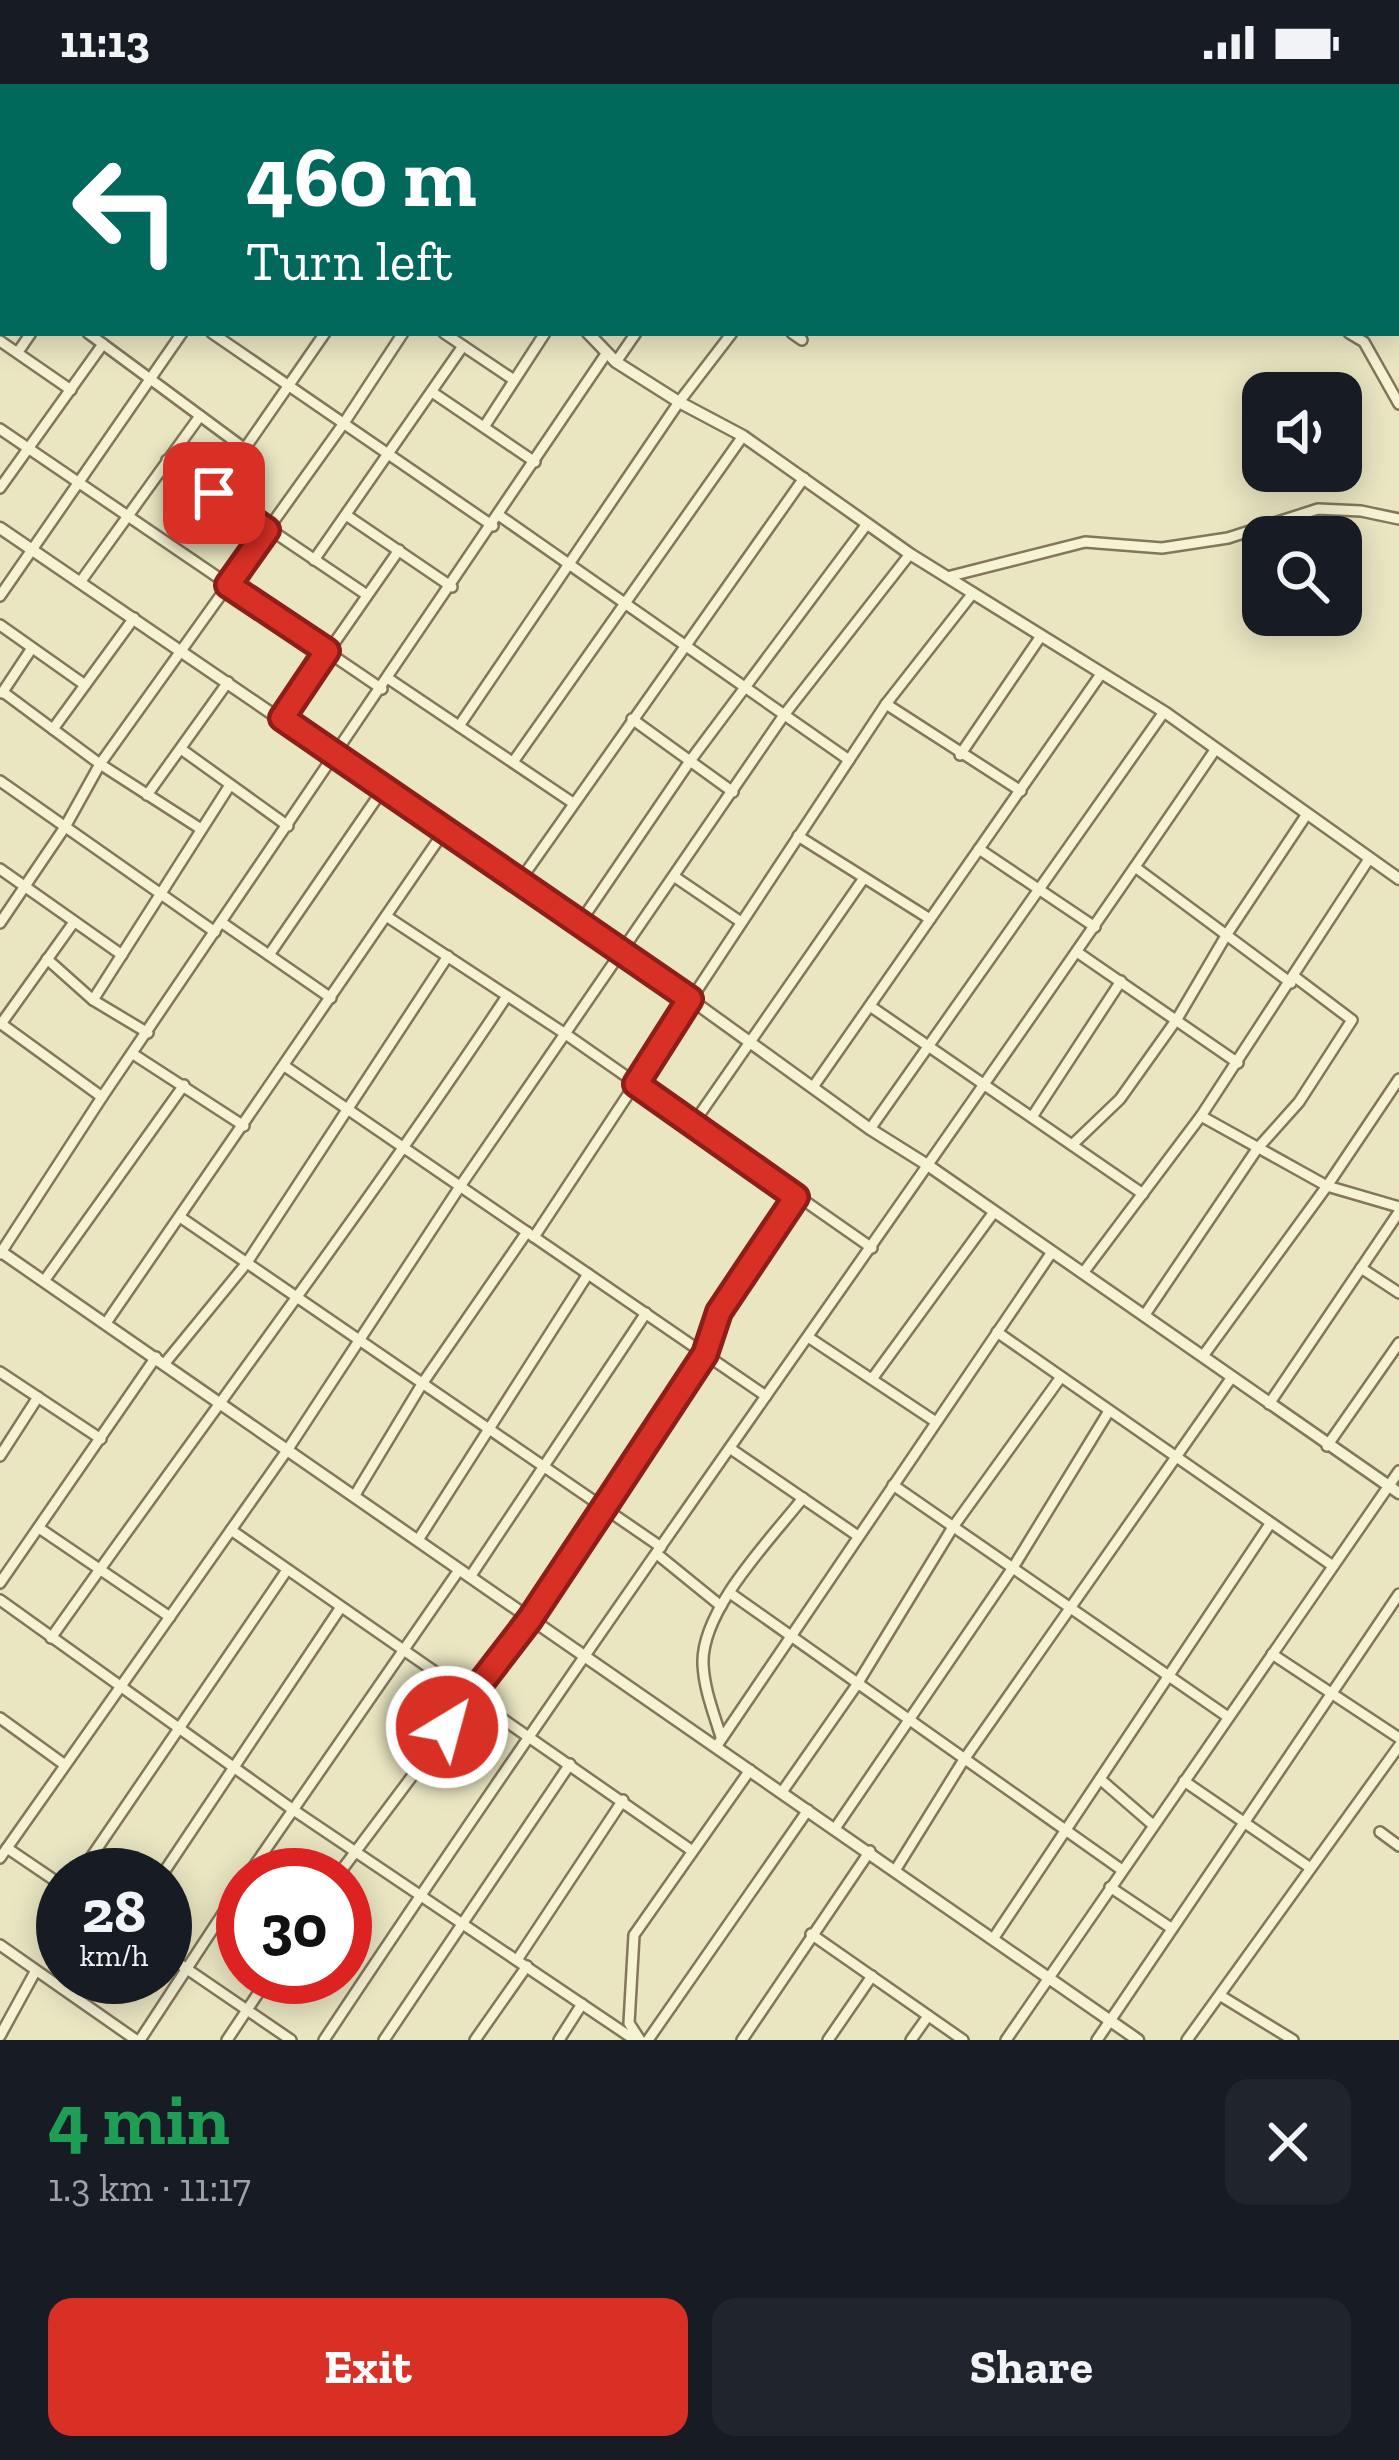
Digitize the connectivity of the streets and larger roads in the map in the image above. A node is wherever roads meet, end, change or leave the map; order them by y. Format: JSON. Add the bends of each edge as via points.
{"nodes":[{"id":1,"x":29,"y":336,"type":"edge"},
{"id":2,"x":92,"y":336,"type":"edge"},
{"id":3,"x":180,"y":336,"type":"edge"},
{"id":4,"x":216,"y":336,"type":"edge"},
{"id":5,"x":323,"y":336,"type":"edge"},
{"id":6,"x":401,"y":336,"type":"edge"},
{"id":7,"x":448,"y":336,"type":"edge"},
{"id":8,"x":542,"y":336,"type":"edge"},
{"id":9,"x":591,"y":336,"type":"edge"},
{"id":10,"x":633,"y":336,"type":"edge"},
{"id":11,"x":730,"y":336,"type":"edge"},
{"id":12,"x":1354,"y":336,"type":"edge"},
{"id":13,"x":0,"y":340,"type":"edge"},
{"id":14,"x":103,"y":344,"type":"junction"},
{"id":15,"x":463,"y":346,"type":"junction"},
{"id":16,"x":18,"y":352,"type":"junction"},
{"id":17,"x":611,"y":358,"type":"junction"},
{"id":18,"x":151,"y":380,"type":"junction"},
{"id":19,"x":514,"y":380,"type":"junction"},
{"id":20,"x":290,"y":386,"type":"junction"},
{"id":21,"x":71,"y":390,"type":"junction"},
{"id":22,"x":432,"y":392,"type":"junction"},
{"id":23,"x":679,"y":402,"type":"junction"},
{"id":24,"x":1399,"y":404,"type":"edge"},
{"id":25,"x":200,"y":416,"type":"junction"},
{"id":26,"x":344,"y":423,"type":"junction"},
{"id":27,"x":484,"y":427,"type":"junction"},
{"id":28,"x":0,"y":430,"type":"edge"},
{"id":29,"x":742,"y":436,"type":"junction"},
{"id":30,"x":28,"y":449,"type":"junction"},
{"id":31,"x":245,"y":449,"type":"junction"},
{"id":32,"x":389,"y":454,"type":"junction"},
{"id":33,"x":167,"y":460,"type":"junction"},
{"id":34,"x":536,"y":462,"type":"junction"},
{"id":35,"x":804,"y":478,"type":"junction"},
{"id":36,"x":79,"y":485,"type":"junction"},
{"id":37,"x":0,"y":488,"type":"edge"},
{"id":38,"x":214,"y":493,"type":"junction"},
{"id":39,"x":346,"y":515,"type":"junction"},
{"id":40,"x":125,"y":516,"type":"junction"},
{"id":41,"x":1399,"y":519,"type":"edge"},
{"id":42,"x":496,"y":521,"type":"junction"},
{"id":43,"x":866,"y":524,"type":"junction"},
{"id":44,"x":0,"y":528,"type":"edge"},
{"id":45,"x":267,"y":530,"type":"junction"},
{"id":46,"x":33,"y":550,"type":"junction"},
{"id":47,"x":399,"y":550,"type":"junction"},
{"id":48,"x":910,"y":554,"type":"junction"},
{"id":49,"x":314,"y":560,"type":"junction"},
{"id":50,"x":570,"y":563,"type":"junction"},
{"id":51,"x":947,"y":577,"type":"junction"},
{"id":52,"x":81,"y":581,"type":"junction"},
{"id":53,"x":228,"y":585,"type":"junction"},
{"id":54,"x":452,"y":586,"type":"junction"},
{"id":55,"x":973,"y":593,"type":"junction"},
{"id":56,"x":367,"y":595,"type":"junction"},
{"id":57,"x":0,"y":596,"type":"edge"},
{"id":58,"x":623,"y":602,"type":"junction"},
{"id":59,"x":134,"y":618,"type":"junction"},
{"id":60,"x":0,"y":626,"type":"edge"},
{"id":61,"x":1041,"y":636,"type":"junction"},
{"id":62,"x":683,"y":645,"type":"junction"},
{"id":63,"x":32,"y":648,"type":"junction"},
{"id":64,"x":181,"y":651,"type":"junction"},
{"id":65,"x":327,"y":651,"type":"junction"},
{"id":66,"x":1101,"y":674,"type":"junction"},
{"id":67,"x":228,"y":682,"type":"junction"},
{"id":68,"x":386,"y":684,"type":"junction"},
{"id":69,"x":85,"y":685,"type":"junction"},
{"id":70,"x":744,"y":687,"type":"junction"},
{"id":71,"x":1,"y":694,"type":"edge"},
{"id":72,"x":886,"y":704,"type":"junction"},
{"id":73,"x":1164,"y":712,"type":"junction"},
{"id":74,"x":784,"y":715,"type":"junction"},
{"id":75,"x":282,"y":718,"type":"junction"},
{"id":76,"x":632,"y":719,"type":"junction"},
{"id":77,"x":459,"y":726,"type":"junction"},
{"id":78,"x":53,"y":729,"type":"junction"},
{"id":79,"x":181,"y":749,"type":"junction"},
{"id":80,"x":1215,"y":750,"type":"junction"},
{"id":81,"x":960,"y":754,"type":"junction"},
{"id":82,"x":337,"y":757,"type":"junction"},
{"id":83,"x":849,"y":760,"type":"junction"},
{"id":84,"x":690,"y":761,"type":"junction"},
{"id":85,"x":512,"y":762,"type":"junction"},
{"id":86,"x":100,"y":764,"type":"junction"},
{"id":87,"x":0,"y":781,"type":"edge"},
{"id":88,"x":230,"y":785,"type":"junction"},
{"id":89,"x":383,"y":789,"type":"junction"},
{"id":90,"x":1022,"y":791,"type":"junction"},
{"id":91,"x":733,"y":792,"type":"junction"},
{"id":92,"x":147,"y":795,"type":"junction"},
{"id":93,"x":573,"y":803,"type":"junction"},
{"id":94,"x":1307,"y":814,"type":"junction"},
{"id":95,"x":65,"y":826,"type":"junction"},
{"id":96,"x":288,"y":826,"type":"junction"},
{"id":97,"x":201,"y":829,"type":"junction"},
{"id":98,"x":445,"y":830,"type":"junction"},
{"id":99,"x":799,"y":836,"type":"junction"},
{"id":100,"x":980,"y":849,"type":"junction"},
{"id":101,"x":1370,"y":859,"type":"junction"},
{"id":102,"x":1136,"y":867,"type":"junction"},
{"id":103,"x":0,"y":869,"type":"edge"},
{"id":104,"x":675,"y":877,"type":"junction"},
{"id":105,"x":865,"y":878,"type":"junction"},
{"id":106,"x":1399,"y":879,"type":"edge"},
{"id":107,"x":519,"y":882,"type":"junction"},
{"id":108,"x":25,"y":886,"type":"junction"},
{"id":109,"x":1040,"y":890,"type":"junction"},
{"id":110,"x":164,"y":894,"type":"junction"},
{"id":111,"x":386,"y":916,"type":"junction"},
{"id":112,"x":930,"y":920,"type":"junction"},
{"id":113,"x":74,"y":922,"type":"junction"},
{"id":114,"x":741,"y":922,"type":"junction"},
{"id":115,"x":0,"y":923,"type":"edge"},
{"id":116,"x":579,"y":924,"type":"junction"},
{"id":117,"x":218,"y":927,"type":"junction"},
{"id":118,"x":1094,"y":927,"type":"junction"},
{"id":119,"x":1227,"y":934,"type":"junction"},
{"id":120,"x":1077,"y":952,"type":"junction"},
{"id":121,"x":622,"y":954,"type":"junction"},
{"id":122,"x":122,"y":955,"type":"junction"},
{"id":123,"x":268,"y":955,"type":"junction"},
{"id":124,"x":448,"y":956,"type":"junction"},
{"id":125,"x":47,"y":958,"type":"junction"},
{"id":126,"x":1293,"y":980,"type":"junction"},
{"id":127,"x":1120,"y":981,"type":"junction"},
{"id":128,"x":507,"y":996,"type":"junction"},
{"id":129,"x":332,"y":998,"type":"junction"},
{"id":130,"x":690,"y":999,"type":"junction"},
{"id":131,"x":93,"y":1000,"type":"junction"},
{"id":132,"x":870,"y":1006,"type":"junction"},
{"id":133,"x":1177,"y":1019,"type":"junction"},
{"id":134,"x":1,"y":1023,"type":"edge"},
{"id":135,"x":148,"y":1034,"type":"junction"},
{"id":136,"x":567,"y":1035,"type":"junction"},
{"id":137,"x":750,"y":1042,"type":"junction"},
{"id":138,"x":930,"y":1046,"type":"junction"},
{"id":139,"x":133,"y":1054,"type":"junction"},
{"id":140,"x":1238,"y":1064,"type":"junction"},
{"id":141,"x":286,"y":1067,"type":"junction"},
{"id":142,"x":1399,"y":1079,"type":"edge"},
{"id":143,"x":184,"y":1084,"type":"junction"},
{"id":144,"x":636,"y":1084,"type":"junction"},
{"id":145,"x":986,"y":1085,"type":"junction"},
{"id":146,"x":813,"y":1087,"type":"junction"},
{"id":147,"x":102,"y":1097,"type":"junction"},
{"id":148,"x":349,"y":1110,"type":"junction"},
{"id":149,"x":1202,"y":1116,"type":"junction"},
{"id":150,"x":1033,"y":1117,"type":"junction"},
{"id":151,"x":692,"y":1124,"type":"junction"},
{"id":152,"x":244,"y":1126,"type":"junction"},
{"id":153,"x":869,"y":1129,"type":"junction"},
{"id":154,"x":1072,"y":1145,"type":"junction"},
{"id":155,"x":405,"y":1149,"type":"junction"},
{"id":156,"x":1257,"y":1149,"type":"junction"},
{"id":157,"x":929,"y":1166,"type":"junction"},
{"id":158,"x":461,"y":1185,"type":"junction"},
{"id":159,"x":1327,"y":1186,"type":"junction"},
{"id":160,"x":1143,"y":1194,"type":"junction"},
{"id":161,"x":796,"y":1197,"type":"junction"},
{"id":162,"x":1399,"y":1210,"type":"edge"},
{"id":163,"x":994,"y":1212,"type":"junction"},
{"id":164,"x":180,"y":1217,"type":"junction"},
{"id":165,"x":530,"y":1234,"type":"junction"},
{"id":166,"x":872,"y":1248,"type":"junction"},
{"id":167,"x":1,"y":1252,"type":"edge"},
{"id":168,"x":1052,"y":1252,"type":"junction"},
{"id":169,"x":246,"y":1264,"type":"junction"},
{"id":170,"x":1361,"y":1268,"type":"junction"},
{"id":171,"x":1083,"y":1273,"type":"junction"},
{"id":172,"x":589,"y":1274,"type":"junction"},
{"id":173,"x":44,"y":1281,"type":"junction"},
{"id":174,"x":1399,"y":1293,"type":"edge"},
{"id":175,"x":298,"y":1299,"type":"junction"},
{"id":176,"x":646,"y":1313,"type":"junction"},
{"id":177,"x":1144,"y":1316,"type":"junction"},
{"id":178,"x":106,"y":1323,"type":"junction"},
{"id":179,"x":997,"y":1332,"type":"junction"},
{"id":180,"x":808,"y":1337,"type":"junction"},
{"id":181,"x":358,"y":1339,"type":"junction"},
{"id":182,"x":1399,"y":1343,"type":"edge"},
{"id":183,"x":705,"y":1354,"type":"junction"},
{"id":184,"x":1203,"y":1357,"type":"junction"},
{"id":185,"x":160,"y":1360,"type":"junction"},
{"id":186,"x":0,"y":1372,"type":"edge"},
{"id":187,"x":1061,"y":1377,"type":"junction"},
{"id":188,"x":1232,"y":1377,"type":"junction"},
{"id":189,"x":872,"y":1379,"type":"junction"},
{"id":190,"x":422,"y":1384,"type":"junction"},
{"id":191,"x":766,"y":1396,"type":"junction"},
{"id":192,"x":38,"y":1397,"type":"junction"},
{"id":193,"x":218,"y":1401,"type":"junction"},
{"id":194,"x":1269,"y":1404,"type":"junction"},
{"id":195,"x":1109,"y":1411,"type":"junction"},
{"id":196,"x":936,"y":1422,"type":"junction"},
{"id":197,"x":490,"y":1431,"type":"junction"},
{"id":198,"x":101,"y":1439,"type":"junction"},
{"id":199,"x":1328,"y":1446,"type":"junction"},
{"id":200,"x":287,"y":1449,"type":"junction"},
{"id":201,"x":731,"y":1449,"type":"junction"},
{"id":202,"x":0,"y":1456,"type":"edge"},
{"id":203,"x":1175,"y":1457,"type":"junction"},
{"id":204,"x":544,"y":1468,"type":"junction"},
{"id":205,"x":1399,"y":1471,"type":"edge"},
{"id":206,"x":893,"y":1485,"type":"junction"},
{"id":207,"x":1394,"y":1490,"type":"edge"},
{"id":208,"x":355,"y":1496,"type":"junction"},
{"id":209,"x":802,"y":1498,"type":"junction"},
{"id":210,"x":603,"y":1509,"type":"junction"},
{"id":211,"x":1270,"y":1524,"type":"junction"},
{"id":212,"x":953,"y":1527,"type":"junction"},
{"id":213,"x":39,"y":1528,"type":"junction"},
{"id":214,"x":231,"y":1530,"type":"junction"},
{"id":215,"x":858,"y":1536,"type":"junction"},
{"id":216,"x":418,"y":1540,"type":"junction"},
{"id":217,"x":659,"y":1551,"type":"junction"},
{"id":218,"x":1014,"y":1566,"type":"junction"},
{"id":219,"x":1334,"y":1566,"type":"junction"},
{"id":220,"x":99,"y":1569,"type":"junction"},
{"id":221,"x":287,"y":1570,"type":"junction"},
{"id":222,"x":465,"y":1574,"type":"junction"},
{"id":223,"x":0,"y":1583,"type":"edge"},
{"id":224,"x":730,"y":1593,"type":"junction"},
{"id":225,"x":1399,"y":1594,"type":"edge"},
{"id":226,"x":0,"y":1600,"type":"edge"},
{"id":227,"x":721,"y":1606,"type":"junction"},
{"id":228,"x":341,"y":1607,"type":"junction"},
{"id":229,"x":1070,"y":1607,"type":"junction"},
{"id":230,"x":170,"y":1617,"type":"junction"},
{"id":231,"x":530,"y":1619,"type":"junction"},
{"id":232,"x":790,"y":1637,"type":"junction"},
{"id":233,"x":51,"y":1638,"type":"junction"},
{"id":234,"x":404,"y":1652,"type":"junction"},
{"id":235,"x":1272,"y":1654,"type":"junction"},
{"id":236,"x":586,"y":1658,"type":"junction"},
{"id":237,"x":1168,"y":1676,"type":"junction"},
{"id":238,"x":856,"y":1686,"type":"junction"},
{"id":239,"x":121,"y":1689,"type":"junction"},
{"id":240,"x":1331,"y":1693,"type":"junction"},
{"id":241,"x":470,"y":1696,"type":"junction"},
{"id":242,"x":1228,"y":1717,"type":"junction"},
{"id":243,"x":909,"y":1720,"type":"junction"},
{"id":244,"x":1,"y":1722,"type":"edge"},
{"id":245,"x":177,"y":1729,"type":"junction"},
{"id":246,"x":530,"y":1737,"type":"junction"},
{"id":247,"x":718,"y":1742,"type":"junction"},
{"id":248,"x":1399,"y":1742,"type":"edge"},
{"id":249,"x":964,"y":1761,"type":"junction"},
{"id":250,"x":570,"y":1764,"type":"junction"},
{"id":251,"x":65,"y":1765,"type":"junction"},
{"id":252,"x":232,"y":1767,"type":"junction"},
{"id":253,"x":750,"y":1770,"type":"junction"},
{"id":254,"x":1100,"y":1779,"type":"junction"},
{"id":255,"x":1184,"y":1780,"type":"junction"},
{"id":256,"x":782,"y":1792,"type":"junction"},
{"id":257,"x":623,"y":1801,"type":"junction"},
{"id":258,"x":292,"y":1808,"type":"junction"},
{"id":259,"x":808,"y":1810,"type":"junction"},
{"id":260,"x":1243,"y":1822,"type":"junction"},
{"id":261,"x":1153,"y":1825,"type":"junction"},
{"id":262,"x":836,"y":1827,"type":"junction"},
{"id":263,"x":1065,"y":1829,"type":"junction"},
{"id":264,"x":1380,"y":1832,"type":"dead end"},
{"id":265,"x":1399,"y":1846,"type":"edge"},
{"id":266,"x":97,"y":1848,"type":"edge"},
{"id":267,"x":180,"y":1848,"type":"edge"},
{"id":268,"x":266,"y":1848,"type":"edge"},
{"id":269,"x":351,"y":1848,"type":"edge"},
{"id":270,"x":357,"y":1848,"type":"edge"},
{"id":271,"x":691,"y":1850,"type":"junction"},
{"id":272,"x":870,"y":1851,"type":"junction"},
{"id":273,"x":4,"y":1853,"type":"edge"},
{"id":274,"x":372,"y":1862,"type":"edge"},
{"id":275,"x":1310,"y":1868,"type":"junction"},
{"id":276,"x":896,"y":1869,"type":"junction"},
{"id":277,"x":1122,"y":1870,"type":"junction"},
{"id":278,"x":36,"y":1871,"type":"edge"},
{"id":279,"x":1110,"y":1887,"type":"junction"},
{"id":280,"x":421,"y":1894,"type":"junction"},
{"id":281,"x":461,"y":1922,"type":"junction"},
{"id":282,"x":216,"y":1924,"type":"edge"},
{"id":283,"x":1171,"y":1928,"type":"junction"},
{"id":284,"x":811,"y":1934,"type":"junction"},
{"id":285,"x":993,"y":1940,"type":"junction"},
{"id":286,"x":0,"y":1945,"type":"edge"},
{"id":287,"x":192,"y":1960,"type":"edge"},
{"id":288,"x":522,"y":1963,"type":"junction"},
{"id":289,"x":192,"y":1971,"type":"edge"},
{"id":290,"x":35,"y":1972,"type":"junction"},
{"id":291,"x":872,"y":1976,"type":"junction"},
{"id":292,"x":1049,"y":1979,"type":"junction"},
{"id":293,"x":1221,"y":1996,"type":"junction"},
{"id":294,"x":162,"y":2004,"type":"edge"},
{"id":295,"x":250,"y":2004,"type":"edge"},
{"id":296,"x":582,"y":2004,"type":"junction"},
{"id":297,"x":247,"y":2009,"type":"junction"},
{"id":298,"x":928,"y":2016,"type":"junction"},
{"id":299,"x":1110,"y":2022,"type":"junction"},
{"id":300,"x":0,"y":2036,"type":"edge"},
{"id":301,"x":138,"y":2040,"type":"edge"},
{"id":302,"x":227,"y":2040,"type":"edge"},
{"id":303,"x":291,"y":2040,"type":"edge"},
{"id":304,"x":325,"y":2040,"type":"edge"},
{"id":305,"x":384,"y":2040,"type":"edge"},
{"id":306,"x":475,"y":2040,"type":"edge"},
{"id":307,"x":559,"y":2040,"type":"edge"},
{"id":308,"x":641,"y":2040,"type":"edge"},
{"id":309,"x":742,"y":2040,"type":"edge"},
{"id":310,"x":828,"y":2040,"type":"edge"},
{"id":311,"x":911,"y":2040,"type":"edge"},
{"id":312,"x":963,"y":2040,"type":"edge"},
{"id":313,"x":1006,"y":2040,"type":"edge"},
{"id":314,"x":1097,"y":2040,"type":"edge"},
{"id":315,"x":1138,"y":2040,"type":"edge"},
{"id":316,"x":1187,"y":2040,"type":"edge"},
{"id":317,"x":1293,"y":2040,"type":"edge"}],
"edges":[{"from":1,"to":16,"type":"street"},
{"from":2,"to":14,"type":"street"},
{"from":3,"to":18,"type":"street"},
{"from":4,"to":20,"type":"street"},
{"from":5,"to":20,"type":"street"},
{"from":6,"to":26,"type":"street"},
{"from":7,"to":15,"type":"street"},
{"from":8,"to":19,"type":"street"},
{"from":9,"to":17,"type":"street"},
{"from":10,"to":17,"type":"street"},
{"from":11,"to":23,"type":"street"},
{"from":12,"to":24,"type":"street"},
{"from":13,"to":16,"type":"street"},
{"from":14,"to":18,"type":"street"},
{"from":14,"to":21,"type":"street"},
{"from":15,"to":19,"type":"street"},
{"from":15,"to":22,"type":"street"},
{"from":16,"to":21,"type":"street"},
{"from":17,"to":23,"type":"street"},
{"from":17,"to":34,"type":"street"},
{"from":18,"to":25,"type":"street"},
{"from":18,"to":36,"type":"street"},
{"from":19,"to":27,"type":"street"},
{"from":20,"to":26,"type":"street"},
{"from":20,"to":31,"type":"street"},
{"from":21,"to":30,"type":"street"},
{"from":22,"to":27,"type":"street"},
{"from":22,"to":32,"type":"street"},
{"from":23,"to":29,"type":"street"},
{"from":23,"to":50,"type":"street"},
{"from":25,"to":31,"type":"street"},
{"from":25,"to":33,"type":"street"},
{"from":26,"to":32,"type":"street"},
{"from":26,"to":45,"type":"street"},
{"from":27,"to":34,"type":"street"},
{"from":28,"to":30,"type":"street"},
{"from":29,"to":35,"type":"street"},
{"from":29,"to":58,"type":"street"},
{"from":30,"to":36,"type":"street"},
{"from":30,"to":37,"type":"street"},
{"from":31,"to":38,"type":"street"},
{"from":32,"to":39,"type":"street"},
{"from":32,"to":42,"type":"street"},
{"from":33,"to":38,"type":"street"},
{"from":33,"to":40,"type":"street"},
{"from":34,"to":42,"type":"street"},
{"from":35,"to":43,"type":"street"},
{"from":35,"to":62,"type":"street"},
{"from":36,"to":40,"type":"street"},
{"from":36,"to":46,"type":"street"},
{"from":38,"to":45,"type":"street"},
{"from":39,"to":47,"type":"street"},
{"from":39,"to":49,"type":"street"},
{"from":40,"to":52,"type":"street"},
{"from":40,"to":53,"type":"street"},
{"from":41,"to":51,"type":"street","via":[[1318,509],[1228,538],[1162,548],[1084,542]]},
{"from":42,"to":50,"type":"street"},
{"from":42,"to":54,"type":"street"},
{"from":43,"to":48,"type":"street"},
{"from":43,"to":70,"type":"street"},
{"from":44,"to":46,"type":"street"},
{"from":45,"to":49,"type":"street"},
{"from":45,"to":53,"type":"street"},
{"from":46,"to":52,"type":"street"},
{"from":46,"to":57,"type":"street"},
{"from":47,"to":54,"type":"street"},
{"from":47,"to":56,"type":"street"},
{"from":48,"to":51,"type":"street"},
{"from":48,"to":74,"type":"street"},
{"from":49,"to":56,"type":"street"},
{"from":50,"to":58,"type":"street"},
{"from":50,"to":77,"type":"street"},
{"from":51,"to":55,"type":"street"},
{"from":52,"to":59,"type":"street"},
{"from":53,"to":64,"type":"street"},
{"from":53,"to":65,"type":"street"},
{"from":54,"to":68,"type":"street"},
{"from":55,"to":61,"type":"street"},
{"from":55,"to":72,"type":"street"},
{"from":56,"to":65,"type":"street"},
{"from":58,"to":62,"type":"street"},
{"from":58,"to":85,"type":"street"},
{"from":59,"to":64,"type":"street"},
{"from":59,"to":69,"type":"street"},
{"from":60,"to":63,"type":"street"},
{"from":61,"to":66,"type":"street"},
{"from":61,"to":81,"type":"street"},
{"from":62,"to":70,"type":"street"},
{"from":62,"to":76,"type":"street"},
{"from":63,"to":69,"type":"street"},
{"from":63,"to":71,"type":"street"},
{"from":64,"to":67,"type":"street"},
{"from":64,"to":86,"type":"street"},
{"from":65,"to":68,"type":"street"},
{"from":65,"to":75,"type":"street"},
{"from":66,"to":73,"type":"street"},
{"from":66,"to":90,"type":"street"},
{"from":67,"to":75,"type":"street"},
{"from":67,"to":79,"type":"street"},
{"from":68,"to":77,"type":"street"},
{"from":68,"to":82,"type":"street"},
{"from":69,"to":78,"type":"street"},
{"from":70,"to":74,"type":"street"},
{"from":70,"to":84,"type":"street"},
{"from":71,"to":78,"type":"street"},
{"from":72,"to":81,"type":"street"},
{"from":72,"to":83,"type":"street"},
{"from":73,"to":80,"type":"street"},
{"from":73,"to":109,"type":"street"},
{"from":74,"to":83,"type":"street"},
{"from":74,"to":91,"type":"street"},
{"from":75,"to":82,"type":"street"},
{"from":76,"to":84,"type":"street"},
{"from":76,"to":93,"type":"street"},
{"from":77,"to":85,"type":"street"},
{"from":78,"to":86,"type":"street"},
{"from":79,"to":88,"type":"street"},
{"from":79,"to":92,"type":"street"},
{"from":80,"to":94,"type":"street"},
{"from":80,"to":102,"type":"street"},
{"from":81,"to":90,"type":"street"},
{"from":82,"to":89,"type":"street"},
{"from":82,"to":96,"type":"street"},
{"from":83,"to":99,"type":"street"},
{"from":84,"to":91,"type":"street"},
{"from":84,"to":116,"type":"street"},
{"from":85,"to":93,"type":"street"},
{"from":86,"to":92,"type":"street"},
{"from":86,"to":95,"type":"street"},
{"from":87,"to":95,"type":"street"},
{"from":88,"to":96,"type":"street"},
{"from":88,"to":97,"type":"street"},
{"from":89,"to":98,"type":"street"},
{"from":89,"to":123,"type":"street"},
{"from":90,"to":100,"type":"street"},
{"from":91,"to":104,"type":"street"},
{"from":92,"to":97,"type":"street"},
{"from":93,"to":107,"type":"street"},
{"from":94,"to":101,"type":"street"},
{"from":94,"to":119,"type":"street"},
{"from":95,"to":108,"type":"street"},
{"from":95,"to":110,"type":"street"},
{"from":96,"to":117,"type":"street"},
{"from":97,"to":110,"type":"street"},
{"from":98,"to":107,"type":"street"},
{"from":98,"to":111,"type":"street"},
{"from":99,"to":105,"type":"street"},
{"from":99,"to":114,"type":"street"},
{"from":100,"to":109,"type":"street"},
{"from":100,"to":112,"type":"street"},
{"from":101,"to":106,"type":"street"},
{"from":101,"to":126,"type":"street"},
{"from":102,"to":118,"type":"street"},
{"from":102,"to":119,"type":"street"},
{"from":103,"to":108,"type":"street"},
{"from":104,"to":114,"type":"street"},
{"from":104,"to":121,"type":"street"},
{"from":105,"to":112,"type":"street"},
{"from":105,"to":137,"type":"street"},
{"from":107,"to":116,"type":"street"},
{"from":108,"to":113,"type":"street"},
{"from":108,"to":115,"type":"street"},
{"from":109,"to":118,"type":"street"},
{"from":109,"to":138,"type":"street"},
{"from":110,"to":117,"type":"street"},
{"from":110,"to":122,"type":"street"},
{"from":111,"to":124,"type":"street"},
{"from":111,"to":129,"type":"street"},
{"from":112,"to":132,"type":"street"},
{"from":113,"to":122,"type":"street"},
{"from":113,"to":125,"type":"street"},
{"from":114,"to":130,"type":"street"},
{"from":116,"to":121,"type":"street"},
{"from":117,"to":123,"type":"street"},
{"from":117,"to":135,"type":"street"},
{"from":118,"to":120,"type":"street"},
{"from":119,"to":126,"type":"street"},
{"from":119,"to":133,"type":"street"},
{"from":120,"to":127,"type":"street"},
{"from":120,"to":145,"type":"street"},
{"from":121,"to":130,"type":"street"},
{"from":121,"to":136,"type":"street"},
{"from":122,"to":131,"type":"street"},
{"from":123,"to":129,"type":"street"},
{"from":124,"to":128,"type":"street"},
{"from":124,"to":148,"type":"street"},
{"from":125,"to":131,"type":"street"},
{"from":125,"to":134,"type":"street"},
{"from":126,"to":140,"type":"street"},
{"from":126,"to":156,"type":"street","via":[[1352,1020]]},
{"from":127,"to":133,"type":"street"},
{"from":127,"to":150,"type":"street"},
{"from":128,"to":136,"type":"street"},
{"from":128,"to":155,"type":"street"},
{"from":129,"to":141,"type":"street"},
{"from":130,"to":137,"type":"street"},
{"from":130,"to":144,"type":"street"},
{"from":131,"to":135,"type":"street"},
{"from":132,"to":138,"type":"street"},
{"from":132,"to":146,"type":"street"},
{"from":133,"to":140,"type":"street"},
{"from":133,"to":154,"type":"street","via":[[1120,1100]]},
{"from":134,"to":147,"type":"street"},
{"from":135,"to":139,"type":"street"},
{"from":136,"to":144,"type":"street"},
{"from":136,"to":158,"type":"street"},
{"from":137,"to":146,"type":"street"},
{"from":137,"to":151,"type":"street"},
{"from":138,"to":145,"type":"street"},
{"from":138,"to":153,"type":"street"},
{"from":139,"to":143,"type":"street"},
{"from":139,"to":147,"type":"street"},
{"from":140,"to":149,"type":"street"},
{"from":141,"to":148,"type":"street"},
{"from":141,"to":152,"type":"street"},
{"from":142,"to":159,"type":"street"},
{"from":143,"to":152,"type":"street"},
{"from":143,"to":173,"type":"street"},
{"from":144,"to":151,"type":"street"},
{"from":144,"to":165,"type":"street"},
{"from":145,"to":150,"type":"street"},
{"from":145,"to":157,"type":"street"},
{"from":146,"to":153,"type":"street"},
{"from":147,"to":167,"type":"street"},
{"from":148,"to":155,"type":"street"},
{"from":148,"to":169,"type":"street"},
{"from":149,"to":156,"type":"street"},
{"from":149,"to":160,"type":"street"},
{"from":150,"to":154,"type":"street"},
{"from":151,"to":161,"type":"street"},
{"from":152,"to":164,"type":"street"},
{"from":153,"to":157,"type":"street"},
{"from":154,"to":160,"type":"street"},
{"from":155,"to":158,"type":"street"},
{"from":155,"to":175,"type":"street"},
{"from":156,"to":159,"type":"street"},
{"from":156,"to":177,"type":"street"},
{"from":157,"to":163,"type":"street"},
{"from":157,"to":166,"type":"street"},
{"from":158,"to":165,"type":"street"},
{"from":158,"to":181,"type":"street"},
{"from":159,"to":162,"type":"street"},
{"from":159,"to":184,"type":"street"},
{"from":160,"to":171,"type":"street"},
{"from":161,"to":166,"type":"street"},
{"from":161,"to":183,"type":"street","via":[[719,1312]]},
{"from":162,"to":170,"type":"street"},
{"from":163,"to":168,"type":"street"},
{"from":163,"to":189,"type":"street"},
{"from":164,"to":169,"type":"street"},
{"from":164,"to":178,"type":"street"},
{"from":165,"to":172,"type":"street"},
{"from":165,"to":190,"type":"street"},
{"from":166,"to":180,"type":"street"},
{"from":167,"to":173,"type":"street"},
{"from":168,"to":171,"type":"street"},
{"from":168,"to":179,"type":"street"},
{"from":169,"to":175,"type":"street"},
{"from":169,"to":185,"type":"street"},
{"from":170,"to":174,"type":"street"},
{"from":170,"to":194,"type":"street"},
{"from":171,"to":177,"type":"street"},
{"from":172,"to":176,"type":"street"},
{"from":172,"to":197,"type":"street"},
{"from":173,"to":178,"type":"street"},
{"from":175,"to":181,"type":"street"},
{"from":175,"to":193,"type":"street"},
{"from":176,"to":183,"type":"street"},
{"from":176,"to":204,"type":"street"},
{"from":177,"to":184,"type":"street"},
{"from":178,"to":185,"type":"street"},
{"from":179,"to":187,"type":"street"},
{"from":179,"to":196,"type":"street"},
{"from":180,"to":189,"type":"street"},
{"from":180,"to":191,"type":"street"},
{"from":181,"to":190,"type":"street"},
{"from":181,"to":200,"type":"street"},
{"from":182,"to":199,"type":"street"},
{"from":183,"to":191,"type":"street"},
{"from":183,"to":210,"type":"street"},
{"from":184,"to":188,"type":"street"},
{"from":185,"to":193,"type":"street"},
{"from":185,"to":198,"type":"street"},
{"from":186,"to":192,"type":"street"},
{"from":187,"to":195,"type":"street"},
{"from":187,"to":212,"type":"street"},
{"from":188,"to":194,"type":"street"},
{"from":188,"to":203,"type":"street"},
{"from":189,"to":196,"type":"street"},
{"from":190,"to":197,"type":"street"},
{"from":190,"to":208,"type":"street"},
{"from":191,"to":201,"type":"street"},
{"from":192,"to":198,"type":"street"},
{"from":192,"to":202,"type":"street"},
{"from":193,"to":200,"type":"street"},
{"from":193,"to":220,"type":"street"},
{"from":194,"to":199,"type":"street"},
{"from":195,"to":203,"type":"street"},
{"from":195,"to":218,"type":"street"},
{"from":196,"to":206,"type":"street"},
{"from":197,"to":204,"type":"street"},
{"from":197,"to":216,"type":"street"},
{"from":198,"to":213,"type":"street"},
{"from":199,"to":207,"type":"street"},
{"from":200,"to":208,"type":"street"},
{"from":200,"to":214,"type":"street"},
{"from":201,"to":209,"type":"street"},
{"from":201,"to":217,"type":"street"},
{"from":203,"to":211,"type":"street"},
{"from":203,"to":229,"type":"street"},
{"from":204,"to":210,"type":"street"},
{"from":204,"to":222,"type":"street"},
{"from":205,"to":207,"type":"street"},
{"from":206,"to":212,"type":"street"},
{"from":206,"to":215,"type":"street"},
{"from":207,"to":219,"type":"street"},
{"from":208,"to":216,"type":"street"},
{"from":209,"to":215,"type":"street"},
{"from":209,"to":224,"type":"street"},
{"from":210,"to":217,"type":"street"},
{"from":210,"to":231,"type":"street"},
{"from":211,"to":219,"type":"street"},
{"from":211,"to":237,"type":"street"},
{"from":212,"to":218,"type":"street"},
{"from":212,"to":238,"type":"street"},
{"from":213,"to":220,"type":"street"},
{"from":213,"to":223,"type":"street"},
{"from":214,"to":221,"type":"street"},
{"from":214,"to":230,"type":"street"},
{"from":215,"to":232,"type":"street"},
{"from":216,"to":222,"type":"street"},
{"from":217,"to":227,"type":"street"},
{"from":217,"to":236,"type":"street"},
{"from":218,"to":229,"type":"street"},
{"from":218,"to":243,"type":"street"},
{"from":219,"to":235,"type":"street"},
{"from":220,"to":230,"type":"street"},
{"from":220,"to":233,"type":"street"},
{"from":221,"to":228,"type":"street"},
{"from":221,"to":245,"type":"street"},
{"from":222,"to":231,"type":"street"},
{"from":222,"to":234,"type":"street"},
{"from":224,"to":227,"type":"street"},
{"from":224,"to":232,"type":"street"},
{"from":225,"to":240,"type":"street"},
{"from":226,"to":233,"type":"street"},
{"from":227,"to":247,"type":"street","via":[[706,1635],[703,1667]]},
{"from":228,"to":234,"type":"street"},
{"from":228,"to":252,"type":"street"},
{"from":229,"to":237,"type":"street"},
{"from":229,"to":249,"type":"street"},
{"from":230,"to":239,"type":"street"},
{"from":231,"to":236,"type":"street"},
{"from":231,"to":241,"type":"street"},
{"from":232,"to":238,"type":"street"},
{"from":232,"to":247,"type":"street"},
{"from":233,"to":239,"type":"street"},
{"from":234,"to":241,"type":"street"},
{"from":234,"to":258,"type":"street"},
{"from":235,"to":240,"type":"street"},
{"from":235,"to":242,"type":"street"},
{"from":236,"to":246,"type":"street"},
{"from":236,"to":247,"type":"street"},
{"from":237,"to":242,"type":"street"},
{"from":237,"to":254,"type":"street"},
{"from":238,"to":243,"type":"street"},
{"from":238,"to":256,"type":"street"},
{"from":239,"to":245,"type":"street"},
{"from":239,"to":251,"type":"street"},
{"from":240,"to":248,"type":"street"},
{"from":240,"to":260,"type":"street"},
{"from":241,"to":246,"type":"street"},
{"from":241,"to":270,"type":"street"},
{"from":242,"to":255,"type":"street"},
{"from":243,"to":249,"type":"street"},
{"from":243,"to":262,"type":"street"},
{"from":244,"to":251,"type":"street"},
{"from":245,"to":252,"type":"street"},
{"from":245,"to":266,"type":"street"},
{"from":246,"to":250,"type":"street"},
{"from":246,"to":280,"type":"street"},
{"from":247,"to":253,"type":"street"},
{"from":248,"to":275,"type":"street"},
{"from":249,"to":263,"type":"street"},
{"from":249,"to":276,"type":"street"},
{"from":250,"to":257,"type":"street"},
{"from":250,"to":281,"type":"street"},
{"from":251,"to":273,"type":"street"},
{"from":252,"to":258,"type":"street"},
{"from":252,"to":267,"type":"street"},
{"from":253,"to":256,"type":"street"},
{"from":253,"to":271,"type":"street"},
{"from":254,"to":261,"type":"street"},
{"from":254,"to":263,"type":"street"},
{"from":255,"to":260,"type":"street"},
{"from":255,"to":261,"type":"street"},
{"from":256,"to":259,"type":"street"},
{"from":257,"to":271,"type":"street"},
{"from":257,"to":288,"type":"street"},
{"from":258,"to":268,"type":"street"},
{"from":258,"to":269,"type":"street"},
{"from":259,"to":262,"type":"street"},
{"from":259,"to":308,"type":"street"},
{"from":260,"to":275,"type":"street"},
{"from":260,"to":283,"type":"street"},
{"from":261,"to":277,"type":"street"},
{"from":262,"to":272,"type":"street"},
{"from":263,"to":277,"type":"street"},
{"from":263,"to":285,"type":"street"},
{"from":264,"to":265,"type":"street"},
{"from":271,"to":308,"type":"street","via":[[634,1935],[629,2023]]},
{"from":272,"to":276,"type":"street"},
{"from":272,"to":284,"type":"street"},
{"from":273,"to":278,"type":"street"},
{"from":274,"to":280,"type":"street"},
{"from":275,"to":293,"type":"street"},
{"from":276,"to":285,"type":"street"},
{"from":277,"to":279,"type":"street"},
{"from":279,"to":283,"type":"street"},
{"from":279,"to":292,"type":"street"},
{"from":280,"to":281,"type":"street"},
{"from":280,"to":304,"type":"street"},
{"from":281,"to":288,"type":"street"},
{"from":281,"to":305,"type":"street"},
{"from":282,"to":287,"type":"street"},
{"from":283,"to":299,"type":"street"},
{"from":284,"to":291,"type":"street"},
{"from":284,"to":309,"type":"street"},
{"from":285,"to":292,"type":"street"},
{"from":286,"to":290,"type":"street"},
{"from":288,"to":296,"type":"street"},
{"from":288,"to":306,"type":"street"},
{"from":289,"to":297,"type":"street"},
{"from":290,"to":300,"type":"street"},
{"from":290,"to":301,"type":"street"},
{"from":291,"to":298,"type":"street"},
{"from":291,"to":310,"type":"street"},
{"from":292,"to":299,"type":"street"},
{"from":292,"to":313,"type":"street"},
{"from":293,"to":316,"type":"street"},
{"from":293,"to":317,"type":"street"},
{"from":294,"to":301,"type":"street"},
{"from":295,"to":297,"type":"street"},
{"from":296,"to":307,"type":"street"},
{"from":296,"to":308,"type":"street"},
{"from":297,"to":302,"type":"street"},
{"from":297,"to":303,"type":"street"},
{"from":298,"to":311,"type":"street"},
{"from":298,"to":312,"type":"street"},
{"from":299,"to":314,"type":"street"},
{"from":299,"to":315,"type":"street"}]}
